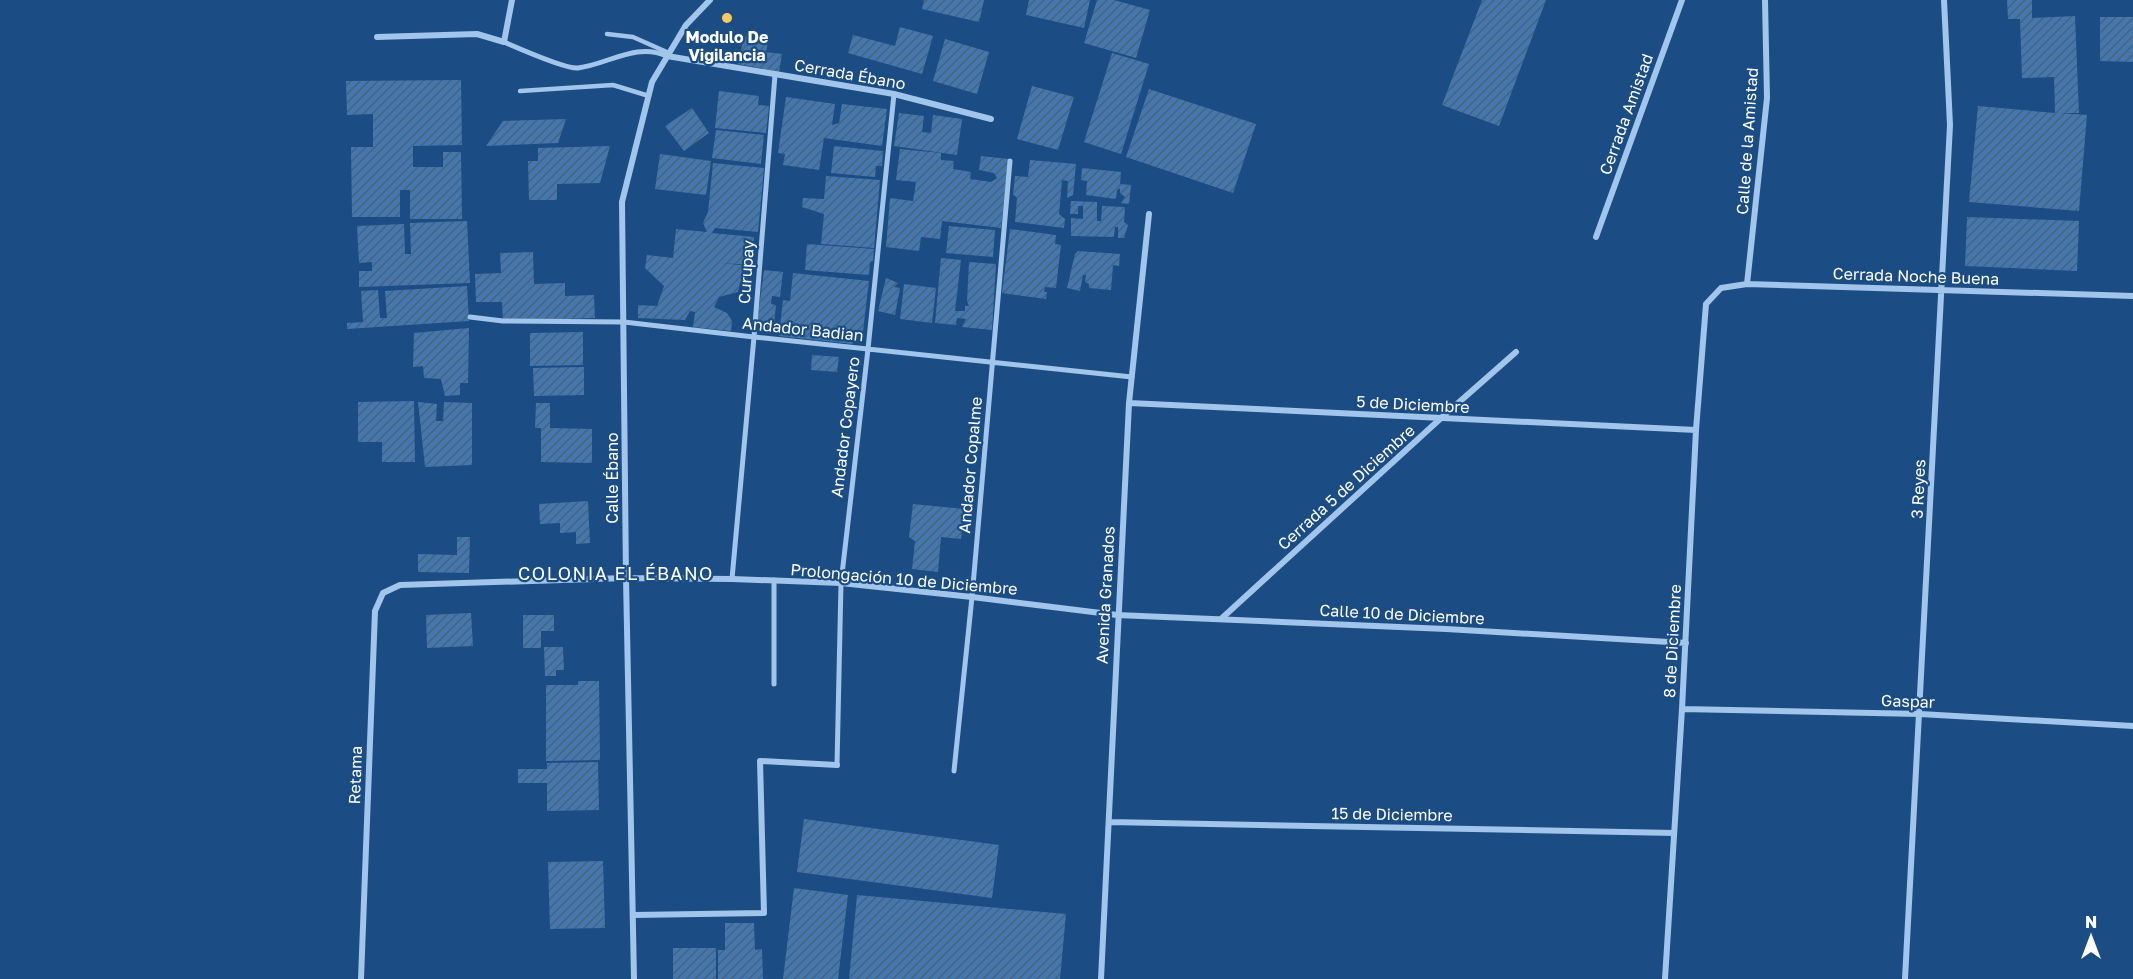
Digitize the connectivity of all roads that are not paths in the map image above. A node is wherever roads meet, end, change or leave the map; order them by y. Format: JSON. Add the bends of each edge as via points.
{"nodes":[{"id":1,"x":512,"y":0,"type":"edge"},
{"id":2,"x":710,"y":0,"type":"edge"},
{"id":3,"x":1682,"y":0,"type":"edge"},
{"id":4,"x":1765,"y":0,"type":"edge"},
{"id":5,"x":1944,"y":0,"type":"edge"},
{"id":6,"x":607,"y":34,"type":"dead end"},
{"id":7,"x":377,"y":37,"type":"dead end"},
{"id":8,"x":504,"y":42,"type":"junction"},
{"id":9,"x":668,"y":55,"type":"junction"},
{"id":10,"x":775,"y":75,"type":"junction"},
{"id":11,"x":520,"y":91,"type":"dead end"},
{"id":12,"x":894,"y":94,"type":"junction"},
{"id":13,"x":649,"y":96,"type":"junction"},
{"id":14,"x":991,"y":118,"type":"dead end"},
{"id":15,"x":1010,"y":161,"type":"dead end"},
{"id":16,"x":1149,"y":214,"type":"dead end"},
{"id":17,"x":1596,"y":237,"type":"dead end"},
{"id":18,"x":1747,"y":284,"type":"junction"},
{"id":19,"x":1942,"y":290,"type":"junction"},
{"id":20,"x":2133,"y":296,"type":"edge"},
{"id":21,"x":1706,"y":304,"type":"joint"},
{"id":22,"x":470,"y":317,"type":"dead end"},
{"id":23,"x":624,"y":322,"type":"junction"},
{"id":24,"x":754,"y":338,"type":"junction"},
{"id":25,"x":868,"y":349,"type":"junction"},
{"id":26,"x":1516,"y":352,"type":"dead end"},
{"id":27,"x":993,"y":362,"type":"junction"},
{"id":28,"x":1132,"y":377,"type":"junction"},
{"id":29,"x":1129,"y":403,"type":"junction"},
{"id":30,"x":1440,"y":419,"type":"junction"},
{"id":31,"x":1696,"y":430,"type":"junction"},
{"id":32,"x":626,"y":578,"type":"junction"},
{"id":33,"x":732,"y":579,"type":"junction"},
{"id":34,"x":774,"y":580,"type":"junction"},
{"id":35,"x":841,"y":583,"type":"junction"},
{"id":36,"x":400,"y":585,"type":"joint"},
{"id":37,"x":972,"y":597,"type":"junction"},
{"id":38,"x":1117,"y":615,"type":"junction"},
{"id":39,"x":1221,"y":619,"type":"junction"},
{"id":40,"x":1686,"y":643,"type":"junction"},
{"id":41,"x":774,"y":684,"type":"dead end"},
{"id":42,"x":1682,"y":709,"type":"junction"},
{"id":43,"x":1920,"y":714,"type":"junction"},
{"id":44,"x":2133,"y":726,"type":"edge"},
{"id":45,"x":837,"y":765,"type":"joint"},
{"id":46,"x":954,"y":771,"type":"dead end"},
{"id":47,"x":1109,"y":822,"type":"junction"},
{"id":48,"x":1674,"y":833,"type":"junction"},
{"id":49,"x":634,"y":915,"type":"junction"},
{"id":50,"x":361,"y":979,"type":"edge"},
{"id":51,"x":634,"y":979,"type":"edge"},
{"id":52,"x":1101,"y":979,"type":"edge"},
{"id":53,"x":1665,"y":979,"type":"edge"},
{"id":54,"x":1905,"y":979,"type":"edge"}],
"edges":[{"from":1,"to":8,"type":"street"},
{"from":2,"to":9,"type":"street","name":"Calle Ébano","via":[[686,25]]},
{"from":3,"to":17,"type":"street","name":"Cerrada Amistad"},
{"from":4,"to":18,"type":"street","name":"Calle de la Amistad","via":[[1767,98]]},
{"from":5,"to":19,"type":"street","name":"3 Reyes","via":[[1950,125]]},
{"from":6,"to":9,"type":"lane","via":[[633,37]]},
{"from":7,"to":8,"type":"street","via":[[477,34]]},
{"from":8,"to":9,"type":"street","via":[[576,68],[633,52],[657,51]]},
{"from":9,"to":10,"type":"street","name":"Cerrada Ébano"},
{"from":9,"to":13,"type":"street","name":"Calle Ébano","via":[[652,82]]},
{"from":10,"to":12,"type":"street","name":"Cerrada Ébano"},
{"from":10,"to":24,"type":"street","name":"Curupay"},
{"from":11,"to":13,"type":"lane","via":[[613,85]]},
{"from":12,"to":14,"type":"street","name":"Cerrada Ébano"},
{"from":12,"to":25,"type":"street","name":"Andador Copayero"},
{"from":13,"to":23,"type":"street","name":"Calle Ébano","via":[[622,202]]},
{"from":15,"to":27,"type":"street","name":"Andador Copalme"},
{"from":16,"to":28,"type":"street","name":"Avenida Granados"},
{"from":18,"to":19,"type":"street","name":"Cerrada Noche Buena"},
{"from":18,"to":21,"type":"street","name":"Cerrada Noche Buena","via":[[1721,288]]},
{"from":19,"to":20,"type":"street","name":"Cerrada Noche Buena"},
{"from":19,"to":43,"type":"street","name":"3 Reyes"},
{"from":21,"to":31,"type":"street","name":"8 de Diciembre"},
{"from":22,"to":23,"type":"street","name":"Andador Badian"},
{"from":23,"to":24,"type":"street","name":"Andador Badian"},
{"from":23,"to":32,"type":"street","name":"Calle Ébano"},
{"from":24,"to":25,"type":"street","name":"Andador Badian"},
{"from":24,"to":33,"type":"street","name":"Curupay"},
{"from":25,"to":27,"type":"street","name":"Andador Badian"},
{"from":25,"to":35,"type":"street","name":"Andador Copayero"},
{"from":26,"to":30,"type":"street","name":"Cerrada 5 de Diciembre"},
{"from":27,"to":28,"type":"street","name":"Andador Badian"},
{"from":27,"to":37,"type":"street","name":"Andador Copalme"},
{"from":28,"to":29,"type":"street","name":"Avenida Granados"},
{"from":29,"to":30,"type":"street","name":"5 de Diciembre"},
{"from":29,"to":38,"type":"street","name":"Avenida Granados"},
{"from":30,"to":31,"type":"street","name":"5 de Diciembre"},
{"from":30,"to":39,"type":"street","name":"Cerrada 5 de Diciembre"},
{"from":31,"to":40,"type":"street","name":"8 de Diciembre"},
{"from":32,"to":33,"type":"street","name":"Prolongación 10 de Diciembre"},
{"from":32,"to":36,"type":"street","name":"Prolongación 10 de Diciembre"},
{"from":32,"to":49,"type":"street","name":"Calle Ébano"},
{"from":33,"to":34,"type":"street","name":"Prolongación 10 de Diciembre"},
{"from":34,"to":35,"type":"street","name":"Prolongación 10 de Diciembre"},
{"from":34,"to":41,"type":"street"},
{"from":35,"to":37,"type":"street","name":"Prolongación 10 de Diciembre"},
{"from":35,"to":45,"type":"street","name":"Andador Copayero"},
{"from":36,"to":50,"type":"street","name":"Retama","via":[[383,592],[375,610]]},
{"from":37,"to":38,"type":"street","name":"Prolongación 10 de Diciembre"},
{"from":37,"to":46,"type":"street","name":"Andador Copalme"},
{"from":38,"to":39,"type":"street","name":"Calle 10 de Diciembre"},
{"from":38,"to":47,"type":"street","name":"Avenida Granados"},
{"from":39,"to":40,"type":"street","name":"Calle 10 de Diciembre"},
{"from":40,"to":42,"type":"street","name":"8 de Diciembre"},
{"from":42,"to":43,"type":"street","name":"Gaspar"},
{"from":42,"to":48,"type":"street","name":"8 de Diciembre"},
{"from":43,"to":44,"type":"street","name":"Gaspar"},
{"from":43,"to":54,"type":"street","name":"3 Reyes"},
{"from":45,"to":49,"type":"street","via":[[760,760],[764,913]]},
{"from":47,"to":48,"type":"street","name":"15 de Diciembre"},
{"from":47,"to":52,"type":"street","name":"Avenida Granados"},
{"from":48,"to":53,"type":"street","name":"8 de Diciembre"},
{"from":49,"to":51,"type":"street","name":"Calle Ébano"}]}
